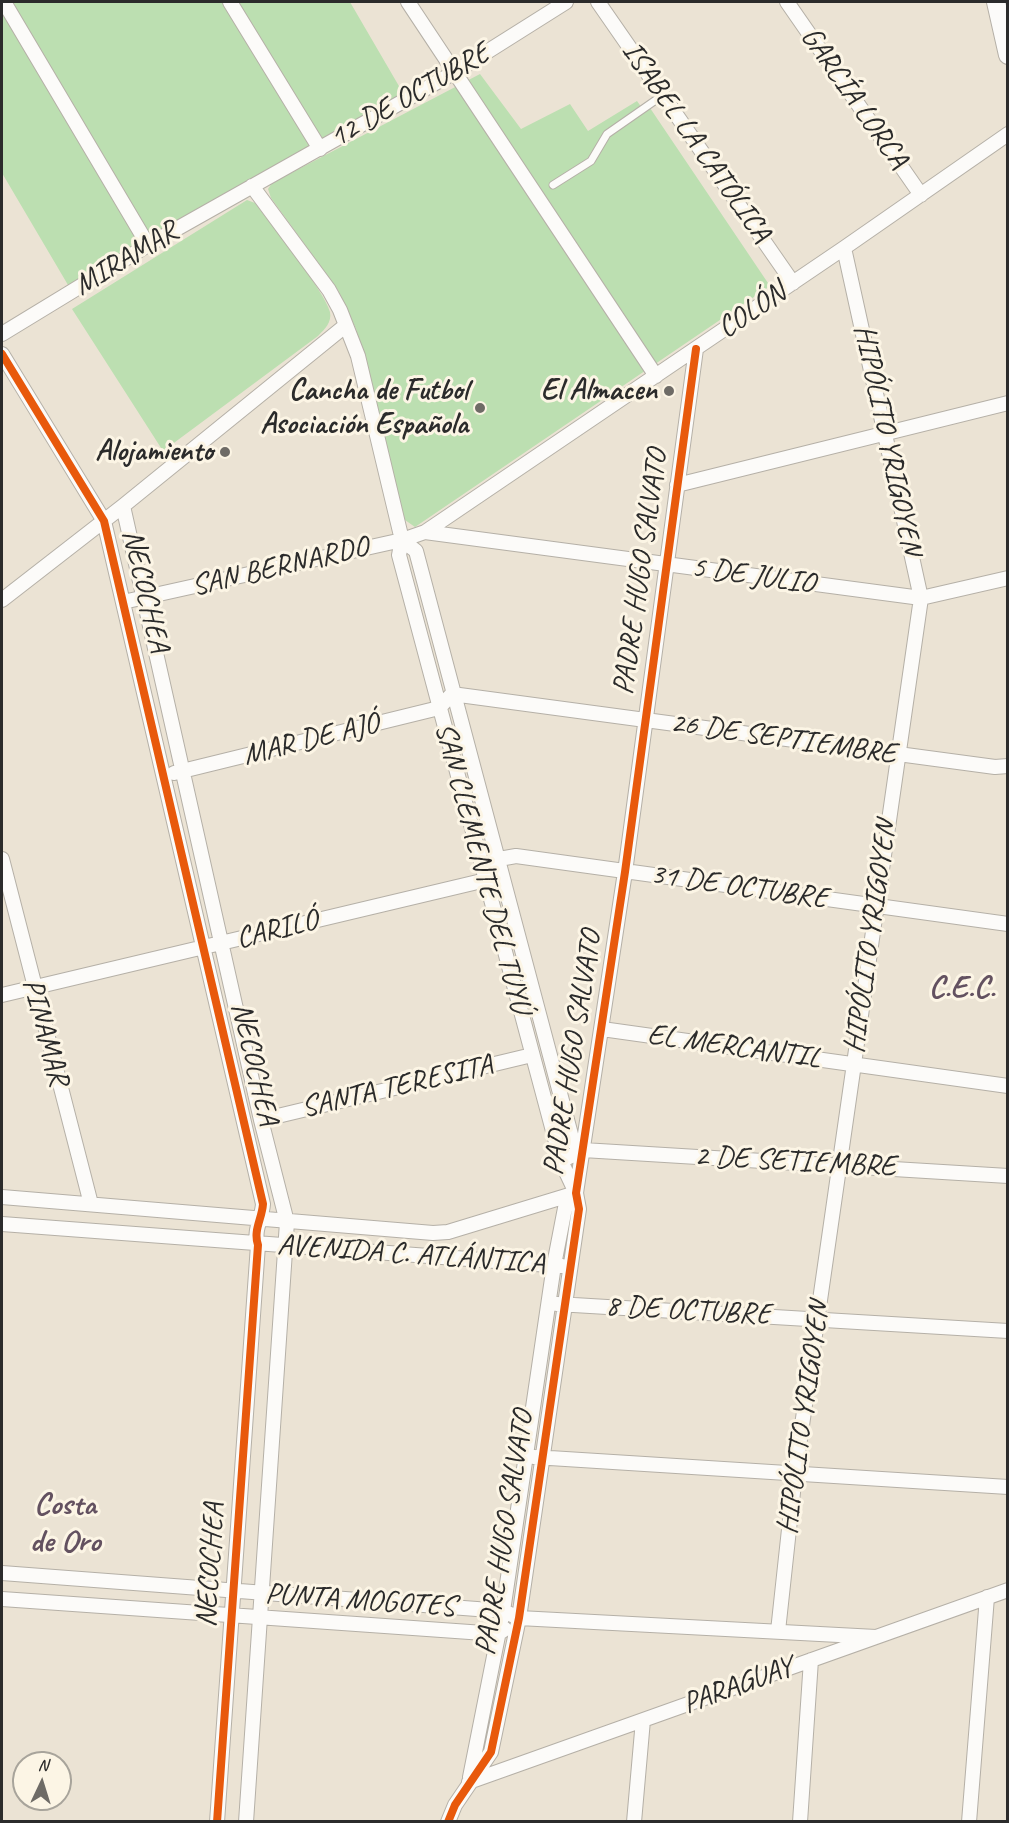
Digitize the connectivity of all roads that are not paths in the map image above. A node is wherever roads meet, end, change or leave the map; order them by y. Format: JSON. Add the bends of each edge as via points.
{"nodes":[{"id":1,"x":4,"y":2,"type":"edge"},
{"id":2,"x":230,"y":2,"type":"edge"},
{"id":3,"x":408,"y":2,"type":"edge"},
{"id":4,"x":566,"y":2,"type":"edge"},
{"id":5,"x":598,"y":2,"type":"edge"},
{"id":6,"x":787,"y":2,"type":"edge"},
{"id":7,"x":996,"y":2,"type":"edge"},
{"id":8,"x":1008,"y":55,"type":"edge"},
{"id":9,"x":455,"y":72,"type":"junction"},
{"id":10,"x":663,"y":95,"type":"junction"},
{"id":11,"x":1008,"y":134,"type":"edge"},
{"id":12,"x":320,"y":149,"type":"junction"},
{"id":13,"x":553,"y":185,"type":"dead end"},
{"id":14,"x":252,"y":186,"type":"junction"},
{"id":15,"x":921,"y":195,"type":"junction"},
{"id":16,"x":148,"y":244,"type":"junction"},
{"id":17,"x":844,"y":248,"type":"junction"},
{"id":18,"x":793,"y":283,"type":"junction"},
{"id":19,"x":345,"y":326,"type":"junction"},
{"id":20,"x":2,"y":334,"type":"edge"},
{"id":21,"x":696,"y":349,"type":"junction"},
{"id":22,"x":2,"y":354,"type":"edge"},
{"id":23,"x":656,"y":376,"type":"junction"},
{"id":24,"x":1008,"y":403,"type":"edge"},
{"id":25,"x":886,"y":433,"type":"junction"},
{"id":26,"x":677,"y":485,"type":"junction"},
{"id":27,"x":123,"y":506,"type":"junction"},
{"id":28,"x":105,"y":520,"type":"junction"},
{"id":29,"x":425,"y":532,"type":"junction"},
{"id":30,"x":402,"y":540,"type":"junction"},
{"id":31,"x":666,"y":564,"type":"junction"},
{"id":32,"x":1008,"y":578,"type":"edge"},
{"id":33,"x":144,"y":597,"type":"junction"},
{"id":34,"x":921,"y":598,"type":"junction"},
{"id":35,"x":2,"y":600,"type":"edge"},
{"id":36,"x":123,"y":602,"type":"junction"},
{"id":37,"x":452,"y":694,"type":"junction"},
{"id":38,"x":439,"y":708,"type":"junction"},
{"id":39,"x":645,"y":720,"type":"junction"},
{"id":40,"x":897,"y":754,"type":"junction"},
{"id":41,"x":1008,"y":766,"type":"edge"},
{"id":42,"x":183,"y":771,"type":"junction"},
{"id":43,"x":163,"y":776,"type":"junction"},
{"id":44,"x":503,"y":858,"type":"junction"},
{"id":45,"x":2,"y":859,"type":"edge"},
{"id":46,"x":625,"y":872,"type":"junction"},
{"id":47,"x":486,"y":880,"type":"junction"},
{"id":48,"x":876,"y":906,"type":"junction"},
{"id":49,"x":1008,"y":924,"type":"edge"},
{"id":50,"x":222,"y":944,"type":"junction"},
{"id":51,"x":202,"y":948,"type":"junction"},
{"id":52,"x":33,"y":988,"type":"junction"},
{"id":53,"x":2,"y":995,"type":"edge"},
{"id":54,"x":602,"y":1029,"type":"junction"},
{"id":55,"x":532,"y":1055,"type":"junction"},
{"id":56,"x":853,"y":1064,"type":"junction"},
{"id":57,"x":1008,"y":1086,"type":"edge"},
{"id":58,"x":261,"y":1120,"type":"junction"},
{"id":59,"x":583,"y":1150,"type":"junction"},
{"id":60,"x":561,"y":1161,"type":"junction"},
{"id":61,"x":838,"y":1164,"type":"junction"},
{"id":62,"x":1008,"y":1176,"type":"edge"},
{"id":63,"x":576,"y":1192,"type":"junction"},
{"id":64,"x":2,"y":1197,"type":"edge"},
{"id":65,"x":91,"y":1204,"type":"junction"},
{"id":66,"x":262,"y":1219,"type":"junction"},
{"id":67,"x":287,"y":1222,"type":"junction"},
{"id":68,"x":2,"y":1224,"type":"edge"},
{"id":69,"x":258,"y":1245,"type":"junction"},
{"id":70,"x":287,"y":1247,"type":"junction"},
{"id":71,"x":554,"y":1265,"type":"junction"},
{"id":72,"x":570,"y":1266,"type":"junction"},
{"id":73,"x":549,"y":1303,"type":"junction"},
{"id":74,"x":564,"y":1304,"type":"junction"},
{"id":75,"x":817,"y":1319,"type":"junction"},
{"id":76,"x":1008,"y":1331,"type":"edge"},
{"id":77,"x":526,"y":1457,"type":"junction"},
{"id":78,"x":542,"y":1458,"type":"junction"},
{"id":79,"x":795,"y":1474,"type":"junction"},
{"id":80,"x":1008,"y":1487,"type":"edge"},
{"id":81,"x":2,"y":1573,"type":"edge"},
{"id":82,"x":1008,"y":1590,"type":"edge"},
{"id":83,"x":233,"y":1591,"type":"junction"},
{"id":84,"x":261,"y":1594,"type":"junction"},
{"id":85,"x":987,"y":1597,"type":"junction"},
{"id":86,"x":2,"y":1599,"type":"edge"},
{"id":87,"x":503,"y":1611,"type":"junction"},
{"id":88,"x":231,"y":1616,"type":"junction"},
{"id":89,"x":260,"y":1618,"type":"junction"},
{"id":90,"x":519,"y":1618,"type":"junction"},
{"id":91,"x":778,"y":1631,"type":"junction"},
{"id":92,"x":498,"y":1634,"type":"junction"},
{"id":93,"x":876,"y":1637,"type":"junction"},
{"id":94,"x":811,"y":1660,"type":"junction"},
{"id":95,"x":643,"y":1720,"type":"junction"},
{"id":96,"x":469,"y":1782,"type":"junction"},
{"id":97,"x":217,"y":1821,"type":"edge"},
{"id":98,"x":246,"y":1821,"type":"edge"},
{"id":99,"x":448,"y":1821,"type":"edge"},
{"id":100,"x":634,"y":1821,"type":"edge"},
{"id":101,"x":800,"y":1821,"type":"edge"},
{"id":102,"x":969,"y":1821,"type":"edge"}],
"edges":[{"from":1,"to":16,"type":"street"},
{"from":2,"to":12,"type":"street"},
{"from":3,"to":9,"type":"street"},
{"from":4,"to":9,"type":"street","name":"12 DE OCTUBRE"},
{"from":5,"to":10,"type":"street","name":"ISABEL LA CATÓLICA"},
{"from":6,"to":15,"type":"street","name":"GARCÍA LORCA"},
{"from":7,"to":8,"type":"main road"},
{"from":9,"to":12,"type":"street","name":"12 DE OCTUBRE"},
{"from":9,"to":23,"type":"street"},
{"from":10,"to":13,"type":"lane","via":[[607,134],[591,161]]},
{"from":10,"to":18,"type":"street","name":"ISABEL LA CATÓLICA"},
{"from":11,"to":15,"type":"street","name":"COLÓN"},
{"from":12,"to":14,"type":"street","name":"12 DE OCTUBRE"},
{"from":14,"to":16,"type":"street","name":"MIRAMAR"},
{"from":14,"to":19,"type":"street","name":"SAN CLEMENTE DEL TUYÚ","via":[[329,290]]},
{"from":15,"to":17,"type":"street","name":"COLÓN"},
{"from":16,"to":20,"type":"street","name":"MIRAMAR"},
{"from":17,"to":18,"type":"street","name":"COLÓN"},
{"from":17,"to":25,"type":"street","name":"HIPÓLITO YRIGOYEN"},
{"from":18,"to":21,"type":"street","name":"COLÓN"},
{"from":19,"to":27,"type":"street"},
{"from":19,"to":30,"type":"street","name":"SAN CLEMENTE DEL TUYÚ","via":[[358,356]]},
{"from":21,"to":23,"type":"street","name":"COLÓN"},
{"from":21,"to":26,"type":"street","name":"PADRE HUGO SALVATO"},
{"from":22,"to":28,"type":"street","name":"NECOCHEA"},
{"from":23,"to":29,"type":"street","name":"COLÓN"},
{"from":24,"to":25,"type":"street"},
{"from":25,"to":26,"type":"street"},
{"from":25,"to":34,"type":"street","name":"HIPÓLITO YRIGOYEN"},
{"from":26,"to":31,"type":"street","name":"PADRE HUGO SALVATO"},
{"from":27,"to":28,"type":"street"},
{"from":27,"to":33,"type":"street","name":"NECOCHEA"},
{"from":28,"to":35,"type":"street"},
{"from":28,"to":36,"type":"street","name":"NECOCHEA"},
{"from":29,"to":30,"type":"street","name":"COLÓN"},
{"from":29,"to":31,"type":"street","name":"5 DE JULIO"},
{"from":30,"to":33,"type":"street","name":"SAN BERNARDO"},
{"from":30,"to":37,"type":"street","name":"SAN CLEMENTE DEL TUYÚ","via":[[416,551]]},
{"from":30,"to":38,"type":"street","name":"SAN CLEMENTE DEL TUYÚ","via":[[399,555]]},
{"from":31,"to":34,"type":"street","name":"5 DE JULIO"},
{"from":31,"to":39,"type":"street","name":"PADRE HUGO SALVATO"},
{"from":32,"to":34,"type":"street","name":"5 DE JULIO"},
{"from":33,"to":36,"type":"street","name":"SAN BERNARDO"},
{"from":33,"to":42,"type":"street","name":"NECOCHEA"},
{"from":34,"to":40,"type":"street","name":"HIPÓLITO YRIGOYEN"},
{"from":36,"to":43,"type":"street","name":"NECOCHEA"},
{"from":37,"to":38,"type":"street"},
{"from":37,"to":39,"type":"street","name":"26 DE SEPTIEMBRE"},
{"from":37,"to":44,"type":"street","name":"SAN CLEMENTE DEL TUYÚ"},
{"from":38,"to":42,"type":"street","name":"MAR DE AJÓ"},
{"from":38,"to":47,"type":"street","name":"SAN CLEMENTE DEL TUYÚ"},
{"from":39,"to":40,"type":"street","name":"26 DE SEPTIEMBRE"},
{"from":39,"to":46,"type":"street","name":"PADRE HUGO SALVATO"},
{"from":40,"to":41,"type":"street","name":"26 DE SEPTIEMBRE"},
{"from":40,"to":48,"type":"street","name":"HIPÓLITO YRIGOYEN"},
{"from":42,"to":43,"type":"street","name":"MAR DE AJÓ"},
{"from":42,"to":50,"type":"street","name":"NECOCHEA"},
{"from":43,"to":51,"type":"street","name":"NECOCHEA"},
{"from":44,"to":46,"type":"street","name":"31 DE OCTUBRE"},
{"from":44,"to":47,"type":"street"},
{"from":44,"to":59,"type":"street","name":"SAN CLEMENTE DEL TUYÚ","via":[[573,1142]]},
{"from":45,"to":52,"type":"street","name":"PINAMAR"},
{"from":46,"to":48,"type":"street","name":"31 DE OCTUBRE"},
{"from":46,"to":54,"type":"street","name":"PADRE HUGO SALVATO"},
{"from":47,"to":50,"type":"street","name":"CARILÓ"},
{"from":47,"to":55,"type":"street","name":"SAN CLEMENTE DEL TUYÚ"},
{"from":48,"to":49,"type":"street","name":"31 DE OCTUBRE"},
{"from":48,"to":56,"type":"street","name":"HIPÓLITO YRIGOYEN"},
{"from":50,"to":51,"type":"street","name":"CARILÓ"},
{"from":50,"to":58,"type":"street","name":"NECOCHEA"},
{"from":51,"to":52,"type":"street","name":"CARILÓ"},
{"from":51,"to":66,"type":"street","name":"NECOCHEA","via":[[263,1204]]},
{"from":52,"to":53,"type":"street","name":"CARILÓ"},
{"from":52,"to":65,"type":"street","name":"PINAMAR"},
{"from":54,"to":56,"type":"street","name":"EL MERCANTIL"},
{"from":54,"to":59,"type":"street","name":"PADRE HUGO SALVATO"},
{"from":55,"to":58,"type":"street","name":"SANTA TERESITA"},
{"from":55,"to":60,"type":"street","name":"SAN CLEMENTE DEL TUYÚ"},
{"from":56,"to":57,"type":"street","name":"EL MERCANTIL"},
{"from":56,"to":61,"type":"street","name":"HIPÓLITO YRIGOYEN"},
{"from":58,"to":67,"type":"street","name":"NECOCHEA"},
{"from":59,"to":60,"type":"street"},
{"from":59,"to":61,"type":"street","name":"2 DE SETIEMBRE"},
{"from":59,"to":63,"type":"street","name":"PADRE HUGO SALVATO"},
{"from":60,"to":63,"type":"street","name":"SAN CLEMENTE DEL TUYÚ"},
{"from":61,"to":62,"type":"street","name":"2 DE SETIEMBRE"},
{"from":61,"to":75,"type":"street","name":"HIPÓLITO YRIGOYEN"},
{"from":63,"to":67,"type":"street","name":"AVENIDA C. ATLÁNTICA","via":[[448,1232],[415,1233]]},
{"from":63,"to":71,"type":"street","name":"PADRE HUGO SALVATO","via":[[565,1208]]},
{"from":63,"to":72,"type":"street","name":"PADRE HUGO SALVATO","via":[[579,1209]]},
{"from":64,"to":65,"type":"street","name":"AVENIDA C. ATLÁNTICA"},
{"from":65,"to":66,"type":"street","name":"AVENIDA C. ATLÁNTICA"},
{"from":66,"to":67,"type":"street","name":"AVENIDA C. ATLÁNTICA"},
{"from":66,"to":69,"type":"street","name":"NECOCHEA","via":[[257,1226]]},
{"from":67,"to":70,"type":"street","name":"NECOCHEA"},
{"from":68,"to":69,"type":"street","name":"AVENIDA C. ATLÁNTICA"},
{"from":69,"to":70,"type":"street","name":"AVENIDA C. ATLÁNTICA"},
{"from":69,"to":83,"type":"street","name":"NECOCHEA"},
{"from":70,"to":71,"type":"street","name":"AVENIDA C. ATLÁNTICA"},
{"from":70,"to":84,"type":"street","name":"NECOCHEA"},
{"from":71,"to":72,"type":"street","name":"AVENIDA C. ATLÁNTICA"},
{"from":71,"to":73,"type":"street","name":"PADRE HUGO SALVATO"},
{"from":72,"to":74,"type":"street","name":"PADRE HUGO SALVATO"},
{"from":73,"to":74,"type":"street","name":"8 DE OCTUBRE"},
{"from":73,"to":77,"type":"street","name":"PADRE HUGO SALVATO"},
{"from":74,"to":75,"type":"street","name":"8 DE OCTUBRE"},
{"from":74,"to":78,"type":"street","name":"PADRE HUGO SALVATO"},
{"from":75,"to":76,"type":"street","name":"8 DE OCTUBRE"},
{"from":75,"to":79,"type":"street","name":"HIPÓLITO YRIGOYEN"},
{"from":77,"to":78,"type":"street"},
{"from":77,"to":87,"type":"street","name":"PADRE HUGO SALVATO"},
{"from":78,"to":79,"type":"street"},
{"from":78,"to":90,"type":"street","name":"PADRE HUGO SALVATO"},
{"from":79,"to":80,"type":"street"},
{"from":79,"to":91,"type":"street","name":"HIPÓLITO YRIGOYEN"},
{"from":81,"to":83,"type":"street","name":"PUNTA MOGOTES"},
{"from":82,"to":85,"type":"street","name":"PARAGUAY"},
{"from":83,"to":84,"type":"street","name":"PUNTA MOGOTES"},
{"from":83,"to":88,"type":"street","name":"NECOCHEA"},
{"from":84,"to":87,"type":"street","name":"PUNTA MOGOTES"},
{"from":84,"to":89,"type":"street","name":"NECOCHEA"},
{"from":85,"to":93,"type":"street","name":"PARAGUAY"},
{"from":85,"to":102,"type":"street"},
{"from":86,"to":88,"type":"street","name":"PUNTA MOGOTES"},
{"from":87,"to":90,"type":"street","name":"PUNTA MOGOTES"},
{"from":87,"to":92,"type":"street","name":"PADRE HUGO SALVATO"},
{"from":88,"to":89,"type":"street","name":"PUNTA MOGOTES"},
{"from":88,"to":97,"type":"street","name":"NECOCHEA"},
{"from":89,"to":92,"type":"street","name":"PUNTA MOGOTES"},
{"from":89,"to":98,"type":"street","name":"NECOCHEA"},
{"from":90,"to":91,"type":"street"},
{"from":90,"to":92,"type":"street"},
{"from":90,"to":96,"type":"street","name":"PADRE HUGO SALVATO","via":[[491,1752]]},
{"from":91,"to":93,"type":"street"},
{"from":92,"to":96,"type":"street","name":"PADRE HUGO SALVATO"},
{"from":93,"to":94,"type":"street","name":"PARAGUAY"},
{"from":94,"to":95,"type":"street","name":"PARAGUAY"},
{"from":94,"to":101,"type":"street"},
{"from":95,"to":96,"type":"street","name":"PARAGUAY"},
{"from":95,"to":100,"type":"street"},
{"from":96,"to":99,"type":"street","name":"PADRE HUGO SALVATO"}]}
